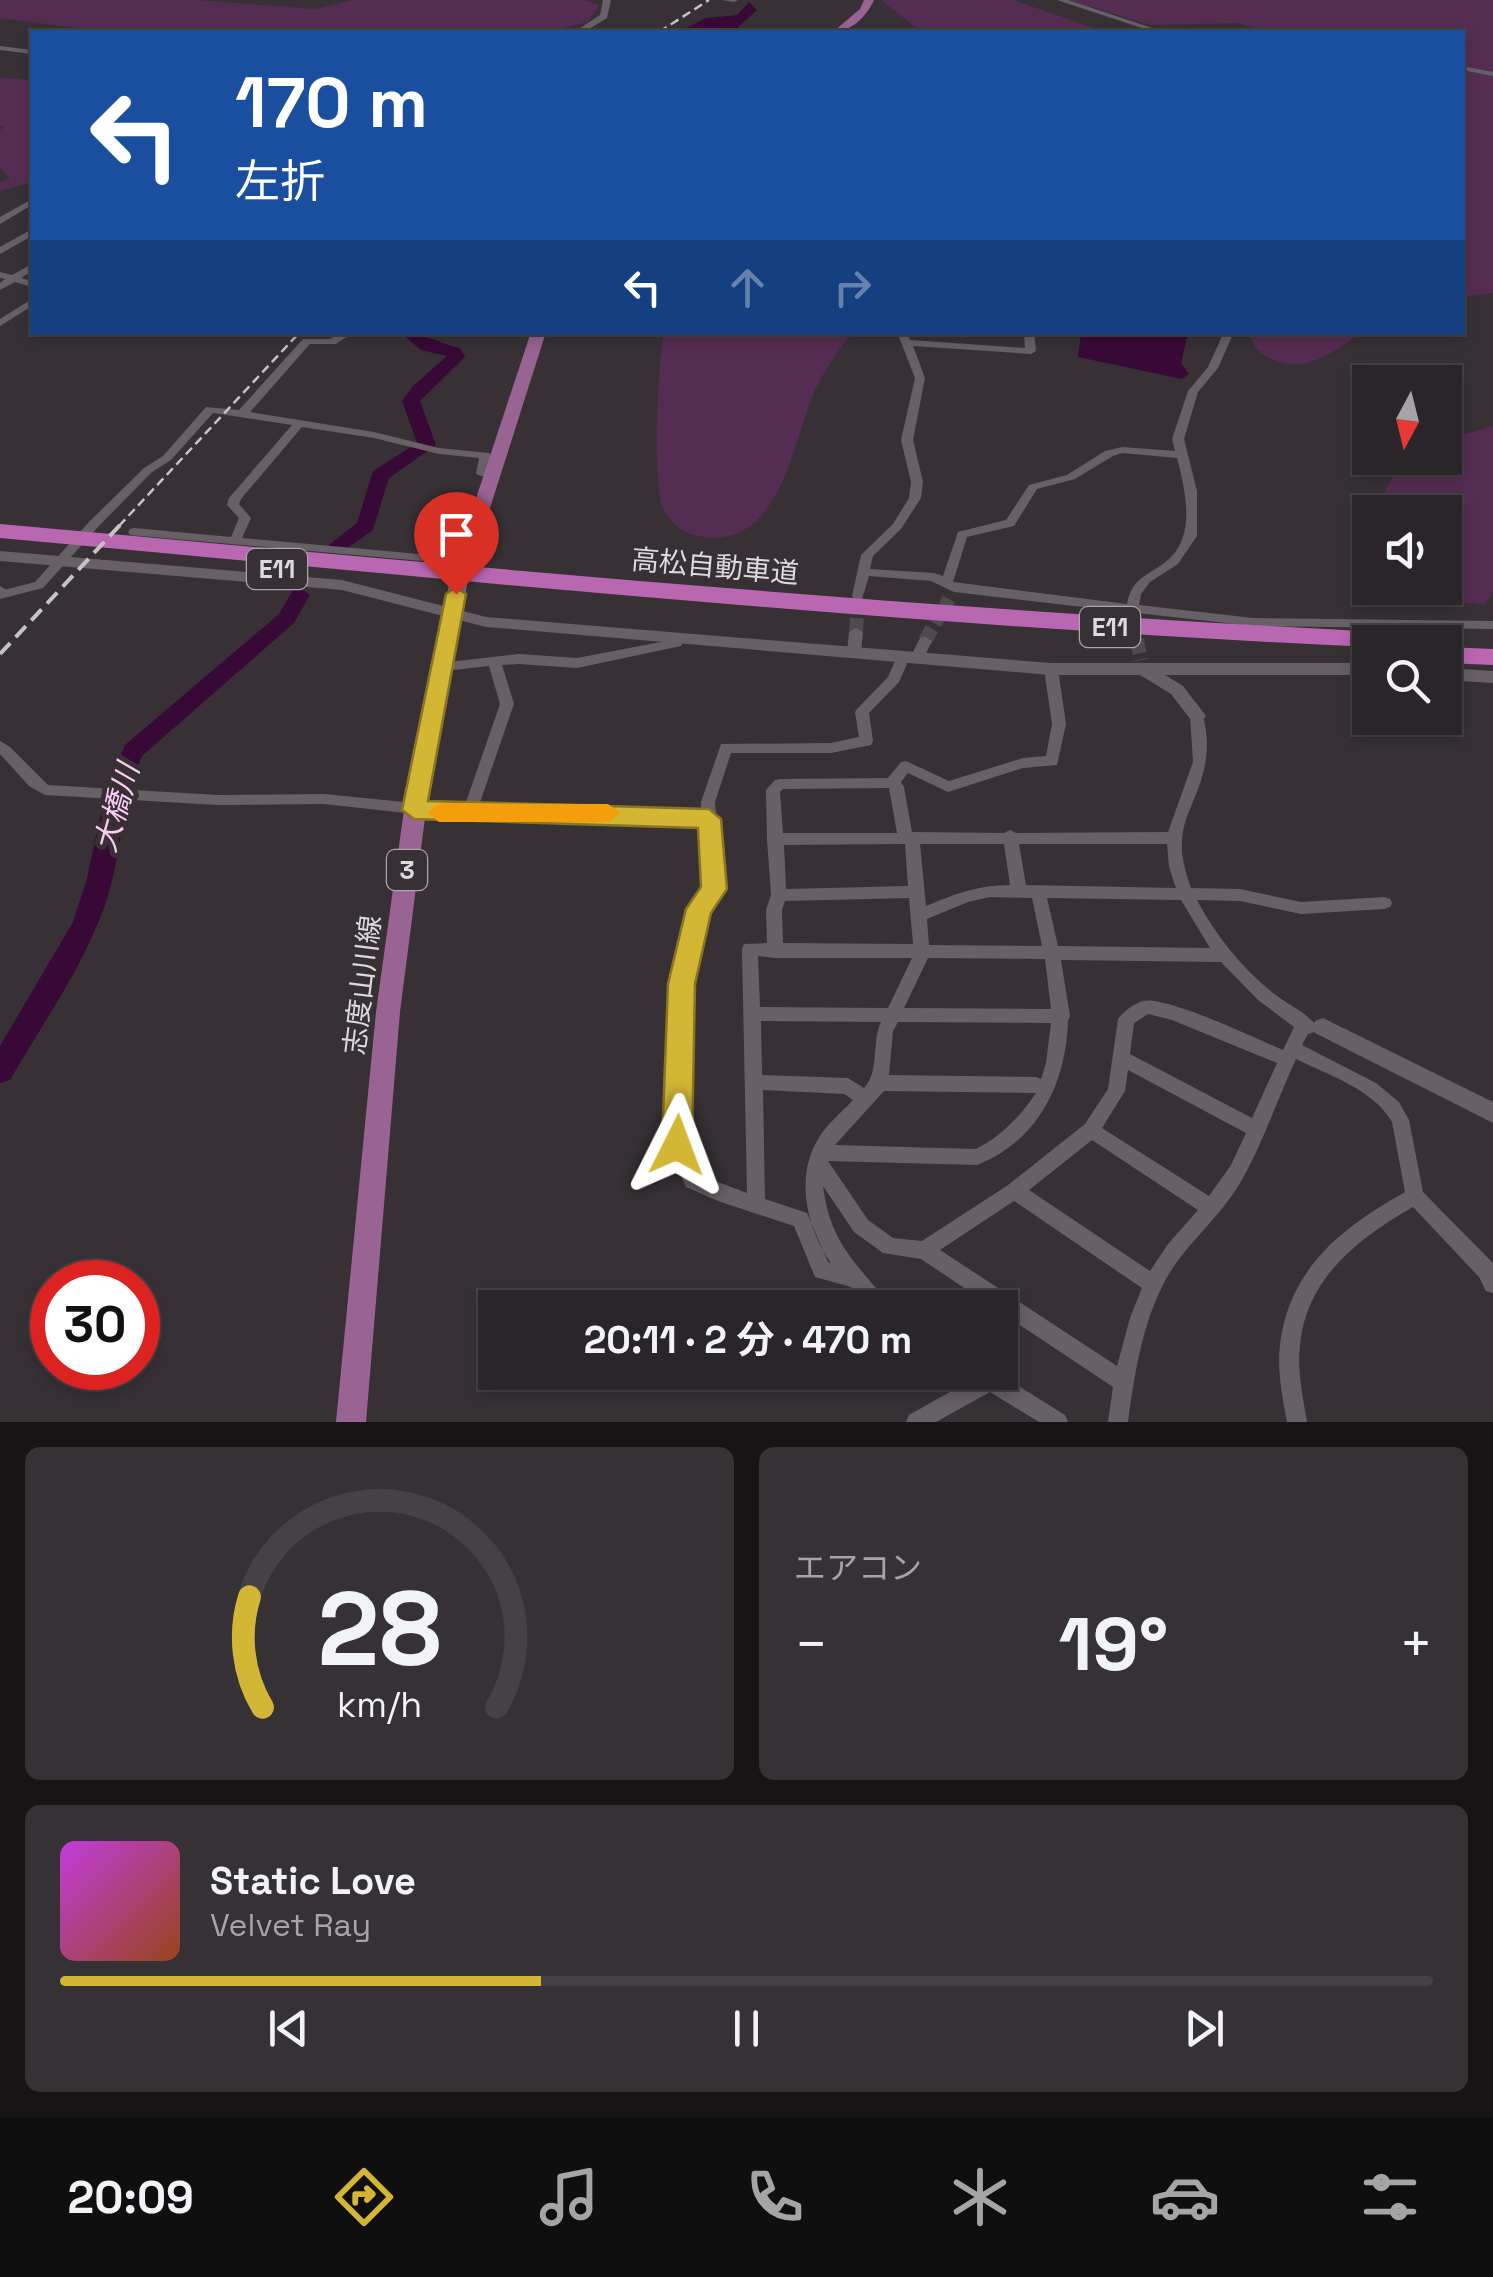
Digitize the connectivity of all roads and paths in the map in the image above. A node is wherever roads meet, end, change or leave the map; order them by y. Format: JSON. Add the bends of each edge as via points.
{"nodes":[{"id":1,"x":606,"y":0,"type":"edge"},
{"id":2,"x":725,"y":0,"type":"edge"},
{"id":3,"x":734,"y":0,"type":"edge"},
{"id":4,"x":869,"y":0,"type":"edge"},
{"id":5,"x":1061,"y":0,"type":"edge"},
{"id":6,"x":581,"y":30,"type":"edge"},
{"id":7,"x":842,"y":30,"type":"edge"},
{"id":8,"x":1154,"y":30,"type":"edge"},
{"id":9,"x":0,"y":48,"type":"edge"},
{"id":10,"x":30,"y":52,"type":"edge"},
{"id":11,"x":1465,"y":69,"type":"edge"},
{"id":12,"x":1493,"y":74,"type":"edge"},
{"id":13,"x":30,"y":204,"type":"edge"},
{"id":14,"x":3,"y":216,"type":"edge"},
{"id":15,"x":30,"y":233,"type":"edge"},
{"id":16,"x":0,"y":252,"type":"edge"},
{"id":17,"x":30,"y":267,"type":"edge"},
{"id":18,"x":0,"y":275,"type":"edge"},
{"id":19,"x":13,"y":279,"type":"junction"},
{"id":20,"x":30,"y":283,"type":"edge"},
{"id":21,"x":0,"y":287,"type":"edge"},
{"id":22,"x":30,"y":303,"type":"edge"},
{"id":23,"x":0,"y":323,"type":"edge"},
{"id":24,"x":344,"y":335,"type":"edge"},
{"id":25,"x":538,"y":335,"type":"edge"},
{"id":26,"x":1029,"y":335,"type":"edge"},
{"id":27,"x":1228,"y":335,"type":"edge"},
{"id":28,"x":311,"y":337,"type":"edge"},
{"id":29,"x":905,"y":338,"type":"edge"},
{"id":30,"x":242,"y":414,"type":"junction"},
{"id":31,"x":297,"y":426,"type":"junction"},
{"id":32,"x":1180,"y":455,"type":"junction"},
{"id":33,"x":492,"y":475,"type":"junction"},
{"id":34,"x":0,"y":531,"type":"edge"},
{"id":35,"x":134,"y":532,"type":"dead end"},
{"id":36,"x":235,"y":541,"type":"junction"},
{"id":37,"x":0,"y":543,"type":"edge"},
{"id":38,"x":44,"y":548,"type":"junction"},
{"id":39,"x":0,"y":556,"type":"edge"},
{"id":40,"x":463,"y":562,"type":"junction"},
{"id":41,"x":862,"y":572,"type":"junction"},
{"id":42,"x":509,"y":584,"type":"junction"},
{"id":43,"x":950,"y":589,"type":"junction"},
{"id":44,"x":1,"y":593,"type":"edge"},
{"id":45,"x":858,"y":596,"type":"tunnel mouth"},
{"id":46,"x":1132,"y":610,"type":"junction"},
{"id":47,"x":452,"y":615,"type":"junction"},
{"id":48,"x":1493,"y":625,"type":"edge"},
{"id":49,"x":856,"y":632,"type":"tunnel mouth"},
{"id":50,"x":678,"y":638,"type":"junction"},
{"id":51,"x":1352,"y":639,"type":"edge"},
{"id":52,"x":1462,"y":643,"type":"edge"},
{"id":53,"x":1493,"y":644,"type":"edge"},
{"id":54,"x":915,"y":652,"type":"junction"},
{"id":55,"x":1352,"y":652,"type":"edge"},
{"id":56,"x":854,"y":653,"type":"junction"},
{"id":57,"x":1462,"y":656,"type":"edge"},
{"id":58,"x":1493,"y":657,"type":"edge"},
{"id":59,"x":495,"y":664,"type":"junction"},
{"id":60,"x":1143,"y":665,"type":"junction"},
{"id":61,"x":446,"y":666,"type":"junction"},
{"id":62,"x":1352,"y":669,"type":"edge"},
{"id":63,"x":1052,"y":670,"type":"junction"},
{"id":64,"x":1462,"y":675,"type":"edge"},
{"id":65,"x":1493,"y":677,"type":"edge"},
{"id":66,"x":1198,"y":716,"type":"joint"},
{"id":67,"x":0,"y":746,"type":"edge"},
{"id":68,"x":892,"y":783,"type":"junction"},
{"id":69,"x":414,"y":810,"type":"junction"},
{"id":70,"x":469,"y":814,"type":"junction"},
{"id":71,"x":709,"y":819,"type":"junction"},
{"id":72,"x":1010,"y":836,"type":"junction"},
{"id":73,"x":908,"y":838,"type":"junction"},
{"id":74,"x":1174,"y":838,"type":"junction"},
{"id":75,"x":774,"y":839,"type":"junction"},
{"id":76,"x":1038,"y":890,"type":"junction"},
{"id":77,"x":1019,"y":891,"type":"junction"},
{"id":78,"x":918,"y":892,"type":"junction"},
{"id":79,"x":1184,"y":893,"type":"junction"},
{"id":80,"x":779,"y":895,"type":"junction"},
{"id":81,"x":1384,"y":903,"type":"dead end"},
{"id":82,"x":921,"y":915,"type":"junction"},
{"id":83,"x":775,"y":951,"type":"junction"},
{"id":84,"x":1050,"y":952,"type":"junction"},
{"id":85,"x":922,"y":953,"type":"junction"},
{"id":86,"x":1227,"y":955,"type":"junction"},
{"id":87,"x":750,"y":1014,"type":"junction"},
{"id":88,"x":893,"y":1014,"type":"junction"},
{"id":89,"x":1062,"y":1016,"type":"junction"},
{"id":90,"x":1314,"y":1026,"type":"junction"},
{"id":91,"x":1288,"y":1053,"type":"junction"},
{"id":92,"x":1121,"y":1058,"type":"junction"},
{"id":93,"x":754,"y":1082,"type":"junction"},
{"id":94,"x":880,"y":1083,"type":"junction"},
{"id":95,"x":1046,"y":1089,"type":"junction"},
{"id":96,"x":865,"y":1100,"type":"junction"},
{"id":97,"x":1493,"y":1113,"type":"edge"},
{"id":98,"x":1254,"y":1128,"type":"junction"},
{"id":99,"x":1091,"y":1130,"type":"junction"},
{"id":100,"x":818,"y":1157,"type":"junction"},
{"id":101,"x":1014,"y":1191,"type":"junction"},
{"id":102,"x":1414,"y":1196,"type":"junction"},
{"id":103,"x":756,"y":1202,"type":"junction"},
{"id":104,"x":1211,"y":1208,"type":"junction"},
{"id":105,"x":924,"y":1250,"type":"junction"},
{"id":106,"x":852,"y":1278,"type":"junction"},
{"id":107,"x":1493,"y":1284,"type":"edge"},
{"id":108,"x":1154,"y":1285,"type":"junction"},
{"id":109,"x":863,"y":1290,"type":"edge"},
{"id":110,"x":1123,"y":1382,"type":"junction"},
{"id":111,"x":963,"y":1390,"type":"edge"},
{"id":112,"x":1003,"y":1390,"type":"edge"},
{"id":113,"x":1054,"y":1421,"type":"edge"},
{"id":114,"x":351,"y":1422,"type":"edge"},
{"id":115,"x":916,"y":1422,"type":"edge"},
{"id":116,"x":1118,"y":1422,"type":"edge"},
{"id":117,"x":1297,"y":1422,"type":"edge"}],
"edges":[{"from":1,"to":6,"type":"street","via":[[604,16]]},
{"from":2,"to":3,"type":"street"},
{"from":4,"to":7,"type":"main road"},
{"from":5,"to":8,"type":"street"},
{"from":9,"to":10,"type":"street"},
{"from":11,"to":12,"type":"street"},
{"from":13,"to":14,"type":"street"},
{"from":15,"to":16,"type":"street"},
{"from":17,"to":19,"type":"street"},
{"from":18,"to":19,"type":"street"},
{"from":19,"to":20,"type":"street"},
{"from":19,"to":21,"type":"street"},
{"from":22,"to":23,"type":"street"},
{"from":24,"to":28,"type":"street","via":[[332,342]]},
{"from":25,"to":33,"type":"main road","name":"志度山川線","number":"3"},
{"from":26,"to":29,"type":"street","via":[[1031,351]]},
{"from":27,"to":32,"type":"street","via":[[1193,391],[1178,438]]},
{"from":28,"to":30,"type":"street"},
{"from":29,"to":41,"type":"street","via":[[920,378],[906,440],[917,482],[897,526],[867,554]]},
{"from":30,"to":31,"type":"street"},
{"from":30,"to":44,"type":"street","via":[[204,412],[168,458],[148,470],[39,586]]},
{"from":31,"to":33,"type":"street","via":[[374,435],[439,452],[479,451],[485,454],[482,473]]},
{"from":31,"to":36,"type":"street","via":[[234,498],[245,518]]},
{"from":32,"to":43,"type":"street","via":[[1122,450],[1070,478],[1033,487],[1010,523],[962,534]]},
{"from":32,"to":46,"type":"street","via":[[1192,490],[1191,536],[1174,561],[1146,579]]},
{"from":33,"to":40,"type":"main road","name":"志度山川線","number":"3"},
{"from":34,"to":38,"type":"highway","name":"高松自動車道","number":"E11"},
{"from":35,"to":36,"type":"street"},
{"from":36,"to":40,"type":"street"},
{"from":37,"to":38,"type":"highway","name":"高松自動車道","number":"E11"},
{"from":38,"to":39,"type":"street"},
{"from":38,"to":42,"type":"highway","name":"高松自動車道","number":"E11"},
{"from":38,"to":47,"type":"street","via":[[374,590]]},
{"from":40,"to":47,"type":"main road","name":"志度山川線","number":"3"},
{"from":41,"to":43,"type":"street"},
{"from":41,"to":45,"type":"street"},
{"from":42,"to":51,"type":"highway","name":"高松自動車道","number":"E11"},
{"from":42,"to":55,"type":"highway","name":"高松自動車道","number":"E11","via":[[1062,638]]},
{"from":43,"to":46,"type":"street"},
{"from":46,"to":48,"type":"street","via":[[1271,623]]},
{"from":47,"to":50,"type":"street"},
{"from":47,"to":61,"type":"main road","name":"志度山川線","number":"3"},
{"from":49,"to":56,"type":"street"},
{"from":50,"to":56,"type":"street"},
{"from":50,"to":59,"type":"street","via":[[655,651],[613,659]]},
{"from":52,"to":53,"type":"highway"},
{"from":54,"to":56,"type":"street"},
{"from":54,"to":63,"type":"street"},
{"from":54,"to":71,"type":"street","via":[[862,712],[866,741],[831,748],[726,748]]},
{"from":57,"to":58,"type":"highway"},
{"from":59,"to":61,"type":"street"},
{"from":59,"to":70,"type":"street","via":[[506,704]]},
{"from":60,"to":62,"type":"street"},
{"from":60,"to":63,"type":"street"},
{"from":60,"to":66,"type":"street"},
{"from":61,"to":69,"type":"main road","name":"志度山川線","number":"3"},
{"from":63,"to":68,"type":"street","via":[[1059,724],[1052,761],[948,787],[906,766]]},
{"from":64,"to":65,"type":"street"},
{"from":66,"to":74,"type":"street","via":[[1201,758]]},
{"from":67,"to":69,"type":"street","via":[[45,790],[324,800]]},
{"from":68,"to":73,"type":"street"},
{"from":68,"to":75,"type":"street","via":[[780,784],[773,790]]},
{"from":69,"to":70,"type":"street"},
{"from":69,"to":114,"type":"main road","name":"志度山川線","number":"3","via":[[382,1065]]},
{"from":70,"to":71,"type":"street"},
{"from":71,"to":103,"type":"street","via":[[714,889],[698,909],[682,984],[677,1145],[692,1181],[732,1202]]},
{"from":72,"to":73,"type":"street"},
{"from":72,"to":74,"type":"street"},
{"from":72,"to":77,"type":"street"},
{"from":73,"to":75,"type":"street"},
{"from":73,"to":78,"type":"street"},
{"from":74,"to":79,"type":"street"},
{"from":75,"to":80,"type":"street"},
{"from":76,"to":77,"type":"street"},
{"from":76,"to":79,"type":"street"},
{"from":76,"to":84,"type":"street"},
{"from":77,"to":82,"type":"street","via":[[966,896]]},
{"from":78,"to":80,"type":"street"},
{"from":78,"to":82,"type":"street"},
{"from":79,"to":81,"type":"street","via":[[1301,908]]},
{"from":79,"to":86,"type":"street"},
{"from":80,"to":83,"type":"street"},
{"from":82,"to":85,"type":"street"},
{"from":83,"to":85,"type":"street"},
{"from":83,"to":87,"type":"street","via":[[750,949]]},
{"from":84,"to":85,"type":"street"},
{"from":84,"to":86,"type":"street"},
{"from":84,"to":89,"type":"street"},
{"from":85,"to":88,"type":"street"},
{"from":86,"to":90,"type":"street","via":[[1241,976]]},
{"from":87,"to":88,"type":"street"},
{"from":87,"to":93,"type":"street"},
{"from":88,"to":89,"type":"street"},
{"from":88,"to":94,"type":"street"},
{"from":89,"to":95,"type":"street","via":[[1060,1054]]},
{"from":90,"to":91,"type":"street"},
{"from":90,"to":97,"type":"street"},
{"from":91,"to":92,"type":"street","via":[[1146,1007],[1126,1019]]},
{"from":91,"to":98,"type":"street"},
{"from":91,"to":102,"type":"street","via":[[1370,1088],[1393,1108]]},
{"from":92,"to":98,"type":"street"},
{"from":92,"to":99,"type":"street","via":[[1116,1092]]},
{"from":93,"to":96,"type":"street","via":[[848,1086]]},
{"from":93,"to":103,"type":"street"},
{"from":94,"to":95,"type":"street"},
{"from":94,"to":96,"type":"street"},
{"from":95,"to":100,"type":"street","via":[[1034,1112],[997,1148],[977,1157]]},
{"from":96,"to":100,"type":"street"},
{"from":98,"to":104,"type":"street"},
{"from":99,"to":101,"type":"street"},
{"from":99,"to":104,"type":"street"},
{"from":100,"to":105,"type":"street","via":[[862,1226],[890,1246]]},
{"from":100,"to":106,"type":"street","via":[[818,1212]]},
{"from":101,"to":105,"type":"street"},
{"from":101,"to":108,"type":"street"},
{"from":102,"to":107,"type":"street"},
{"from":102,"to":117,"type":"street","via":[[1341,1242],[1309,1282],[1289,1329]]},
{"from":103,"to":106,"type":"street","via":[[800,1219],[822,1270]]},
{"from":104,"to":108,"type":"street"},
{"from":105,"to":110,"type":"street"},
{"from":106,"to":109,"type":"street"},
{"from":108,"to":110,"type":"street"},
{"from":110,"to":116,"type":"street"},
{"from":111,"to":115,"type":"street"},
{"from":112,"to":113,"type":"street"}]}
